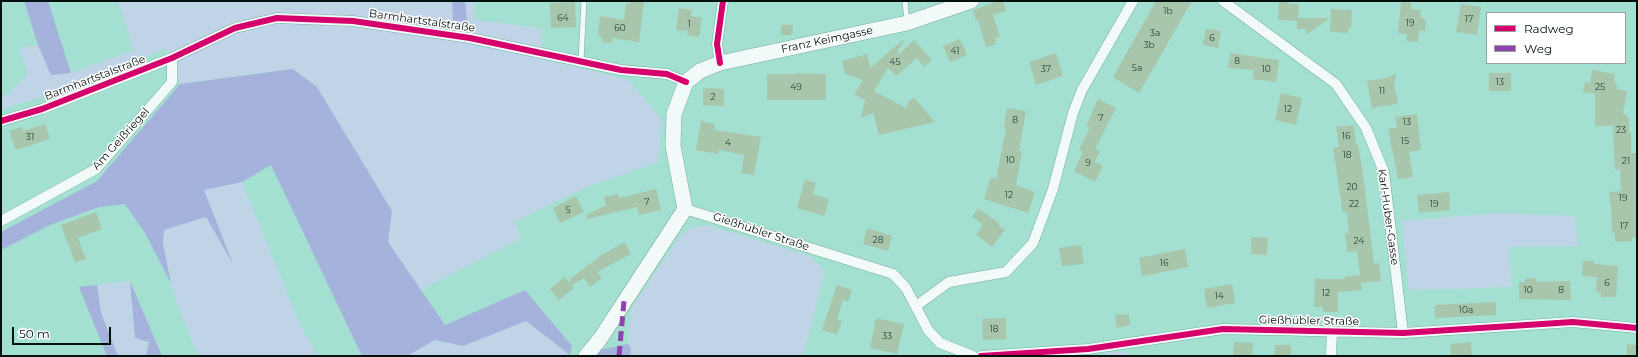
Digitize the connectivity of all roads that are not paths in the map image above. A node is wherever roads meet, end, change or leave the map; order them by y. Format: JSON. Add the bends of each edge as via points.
{"nodes":[{"id":1,"x":584,"y":1,"type":"edge"},
{"id":2,"x":723,"y":1,"type":"edge"},
{"id":3,"x":905,"y":1,"type":"edge"},
{"id":4,"x":971,"y":1,"type":"edge"},
{"id":5,"x":1133,"y":1,"type":"edge"},
{"id":6,"x":1224,"y":1,"type":"edge"},
{"id":7,"x":907,"y":23,"type":"junction"},
{"id":8,"x":172,"y":58,"type":"junction"},
{"id":9,"x":581,"y":61,"type":"junction"},
{"id":10,"x":720,"y":63,"type":"junction"},
{"id":11,"x":686,"y":82,"type":"junction"},
{"id":12,"x":1,"y":121,"type":"edge"},
{"id":13,"x":685,"y":209,"type":"junction"},
{"id":14,"x":1,"y":222,"type":"edge"},
{"id":15,"x":916,"y":306,"type":"junction"},
{"id":16,"x":1637,"y":328,"type":"edge"},
{"id":17,"x":1332,"y":331,"type":"junction"},
{"id":18,"x":1403,"y":333,"type":"junction"},
{"id":19,"x":586,"y":356,"type":"edge"},
{"id":20,"x":973,"y":356,"type":"edge"},
{"id":21,"x":981,"y":356,"type":"edge"},
{"id":22,"x":1331,"y":356,"type":"edge"}],
"edges":[{"from":1,"to":9,"type":"lane"},
{"from":2,"to":10,"type":"street","via":[[717,44]]},
{"from":3,"to":7,"type":"lane"},
{"from":4,"to":7,"type":"main road","name":"Franz Keimgasse"},
{"from":5,"to":15,"type":"street","via":[[1082,90],[1073,113],[1053,189],[1033,243],[1006,272],[950,282]]},
{"from":6,"to":18,"type":"street","name":"Karl-Huber-Gasse","via":[[1336,84],[1366,128],[1384,172]]},
{"from":7,"to":10,"type":"main road","name":"Franz Keimgasse"},
{"from":8,"to":9,"type":"street","name":"Barmhartstalstraße","via":[[235,28],[277,18],[369,23],[470,38]]},
{"from":8,"to":12,"type":"street","name":"Barmhartstalstraße","via":[[42,109]]},
{"from":8,"to":14,"type":"street","name":"Am Geißriegel","via":[[172,82],[96,169]]},
{"from":9,"to":11,"type":"street","name":"Barmhartstalstraße","via":[[621,70],[667,74]]},
{"from":10,"to":11,"type":"main road","name":"Franz Keimgasse","via":[[700,71]]},
{"from":11,"to":13,"type":"main road","via":[[674,114],[672,146]]},
{"from":13,"to":15,"type":"street","name":"Gießhübler Straße","via":[[894,274]]},
{"from":13,"to":19,"type":"main road","via":[[600,339]]},
{"from":15,"to":20,"type":"street","name":"Gießhübler Straße","via":[[928,330],[940,343]]},
{"from":16,"to":18,"type":"street","name":"Gießhübler Straße","via":[[1573,322]]},
{"from":17,"to":18,"type":"street","name":"Gießhübler Straße"},
{"from":17,"to":21,"type":"street","name":"Gießhübler Straße","via":[[1223,329],[1088,349]]},
{"from":17,"to":22,"type":"street"}]}
